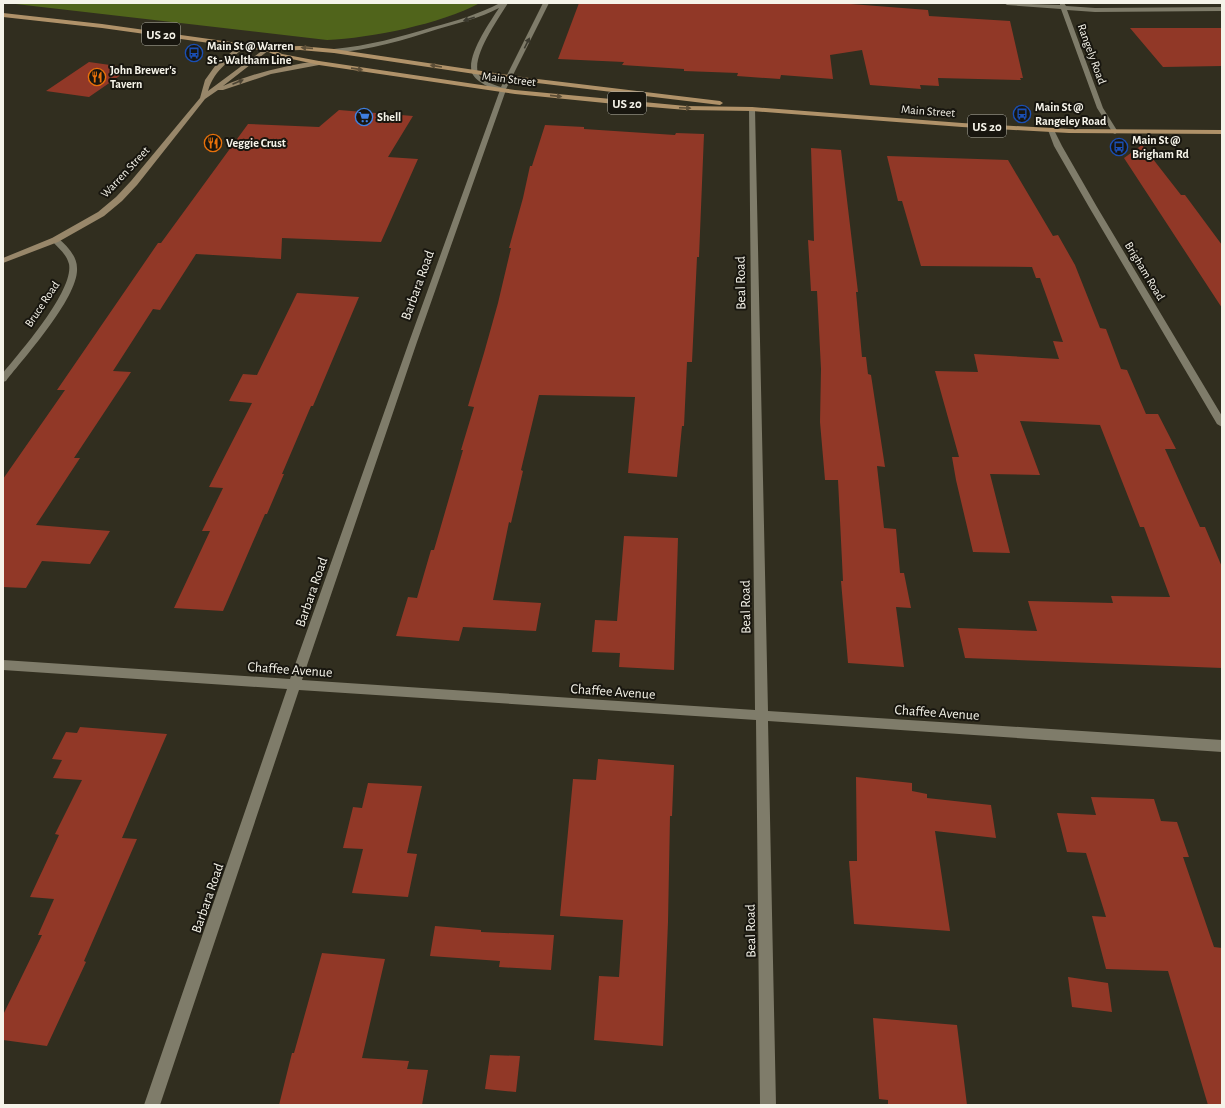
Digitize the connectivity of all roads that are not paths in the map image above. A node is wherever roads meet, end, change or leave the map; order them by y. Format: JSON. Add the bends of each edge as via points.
{"nodes":[{"id":1,"x":505,"y":3,"type":"edge"},
{"id":2,"x":546,"y":3,"type":"edge"},
{"id":3,"x":1007,"y":3,"type":"edge"},
{"id":4,"x":1063,"y":6,"type":"edge"},
{"id":5,"x":1222,"y":9,"type":"edge"},
{"id":6,"x":3,"y":15,"type":"edge"},
{"id":7,"x":243,"y":45,"type":"junction"},
{"id":8,"x":267,"y":49,"type":"junction"},
{"id":9,"x":334,"y":51,"type":"junction"},
{"id":10,"x":319,"y":63,"type":"junction"},
{"id":11,"x":475,"y":72,"type":"junction"},
{"id":12,"x":510,"y":78,"type":"junction"},
{"id":13,"x":503,"y":90,"type":"junction"},
{"id":14,"x":203,"y":98,"type":"junction"},
{"id":15,"x":752,"y":109,"type":"junction"},
{"id":16,"x":1051,"y":130,"type":"junction"},
{"id":17,"x":1115,"y":132,"type":"junction"},
{"id":18,"x":1222,"y":132,"type":"edge"},
{"id":19,"x":55,"y":240,"type":"junction"},
{"id":20,"x":3,"y":261,"type":"edge"},
{"id":21,"x":3,"y":379,"type":"edge"},
{"id":22,"x":1222,"y":424,"type":"edge"},
{"id":23,"x":3,"y":665,"type":"edge"},
{"id":24,"x":294,"y":685,"type":"junction"},
{"id":25,"x":762,"y":716,"type":"junction"},
{"id":26,"x":1222,"y":746,"type":"edge"},
{"id":27,"x":152,"y":1105,"type":"edge"},
{"id":28,"x":768,"y":1105,"type":"edge"}],
"edges":[{"from":1,"to":9,"type":"street","one_way":true,"via":[[477,16],[409,36],[368,47]]},
{"from":1,"to":11,"type":"street","via":[[478,53],[474,64]]},
{"from":12,"to":2,"type":"street","name":"Barbara Road","one_way":true},
{"from":3,"to":4,"type":"street"},
{"from":4,"to":5,"type":"street","via":[[1120,10]]},
{"from":4,"to":17,"type":"street","name":"Rangely Road","via":[[1100,108]]},
{"from":6,"to":7,"type":"main road","name":"Main Street","number":"US 20"},
{"from":7,"to":8,"type":"main road","name":"Main Street","number":"US 20"},
{"from":7,"to":14,"type":"main road","name":"Warren Street","via":[[214,69]]},
{"from":9,"to":8,"type":"main road","name":"Main Street","number":"US 20","one_way":true},
{"from":8,"to":10,"type":"main road","name":"Main Street","number":"US 20","via":[[285,56]]},
{"from":8,"to":14,"type":"main road","name":"Warren Street"},
{"from":11,"to":9,"type":"main road","name":"Main Street","number":"US 20","one_way":true},
{"from":10,"to":13,"type":"main road","name":"Main Street","number":"US 20","one_way":true},
{"from":14,"to":10,"type":"main road","one_way":true,"via":[[264,73]]},
{"from":11,"to":12,"type":"main road","name":"Main Street","number":"US 20"},
{"from":11,"to":13,"type":"street","via":[[485,82]]},
{"from":12,"to":13,"type":"street","name":"Barbara Road"},
{"from":12,"to":15,"type":"main road","name":"Main Street","number":"US 20","via":[[657,94]]},
{"from":13,"to":15,"type":"main road","name":"Main Street","number":"US 20","one_way":true,"via":[[666,107]]},
{"from":13,"to":24,"type":"street","name":"Barbara Road","via":[[412,342]]},
{"from":14,"to":19,"type":"main road","name":"Warren Street","via":[[119,199],[101,214]]},
{"from":15,"to":16,"type":"main road","name":"Main Street","number":"US 20"},
{"from":15,"to":25,"type":"street","name":"Beal Road"},
{"from":16,"to":17,"type":"main road","name":"Main Street","number":"US 20"},
{"from":16,"to":22,"type":"street","name":"Brigham Road","via":[[1093,207]]},
{"from":17,"to":18,"type":"main road","name":"Main Street","number":"US 20"},
{"from":19,"to":20,"type":"main road","name":"Warren Street"},
{"from":19,"to":21,"type":"street","name":"Bruce Road","via":[[65,248],[72,260],[74,273],[69,288]]},
{"from":23,"to":24,"type":"street","name":"Chaffee Avenue"},
{"from":24,"to":25,"type":"street","name":"Chaffee Avenue"},
{"from":24,"to":27,"type":"street","name":"Barbara Road"},
{"from":25,"to":26,"type":"street","name":"Chaffee Avenue"},
{"from":25,"to":28,"type":"street","name":"Beal Road"}]}
